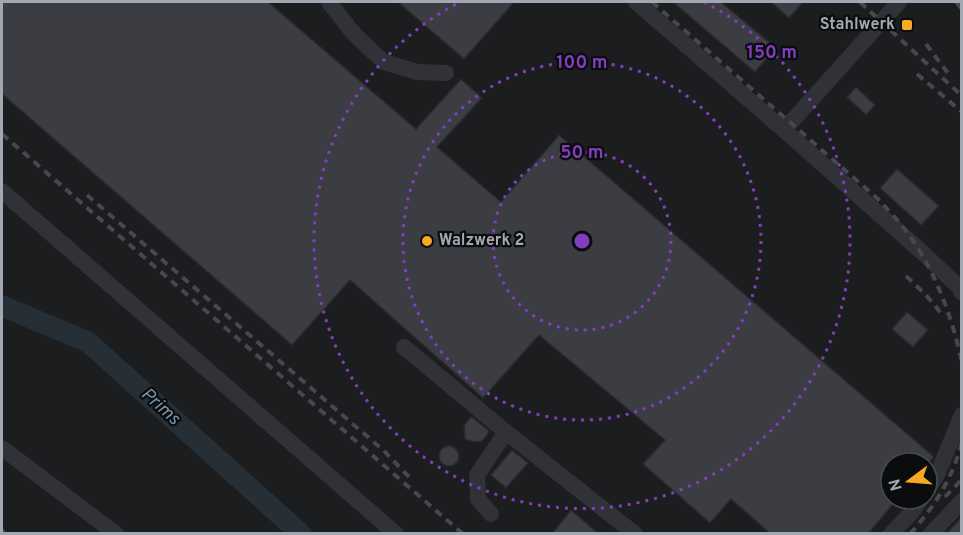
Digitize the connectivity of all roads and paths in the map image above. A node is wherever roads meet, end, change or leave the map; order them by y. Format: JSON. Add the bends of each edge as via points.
{"nodes":[{"id":1,"x":329,"y":2,"type":"edge"},
{"id":2,"x":636,"y":2,"type":"edge"},
{"id":3,"x":898,"y":2,"type":"edge"},
{"id":4,"x":446,"y":73,"type":"dead end"},
{"id":5,"x":784,"y":130,"type":"junction"},
{"id":6,"x":2,"y":191,"type":"edge"},
{"id":7,"x":962,"y":293,"type":"edge"},
{"id":8,"x":404,"y":347,"type":"dead end"},
{"id":9,"x":962,"y":416,"type":"edge"},
{"id":10,"x":506,"y":432,"type":"junction"},
{"id":11,"x":2,"y":448,"type":"edge"},
{"id":12,"x":939,"y":470,"type":"edge"},
{"id":13,"x":962,"y":501,"type":"edge"},
{"id":14,"x":913,"y":511,"type":"edge"},
{"id":15,"x":491,"y":514,"type":"dead end"},
{"id":16,"x":116,"y":534,"type":"edge"},
{"id":17,"x":396,"y":534,"type":"edge"},
{"id":18,"x":635,"y":534,"type":"edge"},
{"id":19,"x":891,"y":534,"type":"edge"},
{"id":20,"x":931,"y":534,"type":"edge"}],
"edges":[{"from":1,"to":4,"type":"lane","via":[[354,34],[384,62],[417,72]]},
{"from":2,"to":5,"type":"lane"},
{"from":3,"to":5,"type":"lane"},
{"from":5,"to":7,"type":"lane","via":[[923,253]]},
{"from":6,"to":17,"type":"lane"},
{"from":8,"to":10,"type":"lane"},
{"from":9,"to":12,"type":"lane"},
{"from":10,"to":15,"type":"lane","via":[[477,475],[478,499]]},
{"from":10,"to":18,"type":"lane"},
{"from":11,"to":16,"type":"lane"},
{"from":13,"to":20,"type":"lane"},
{"from":14,"to":19,"type":"lane"}]}
